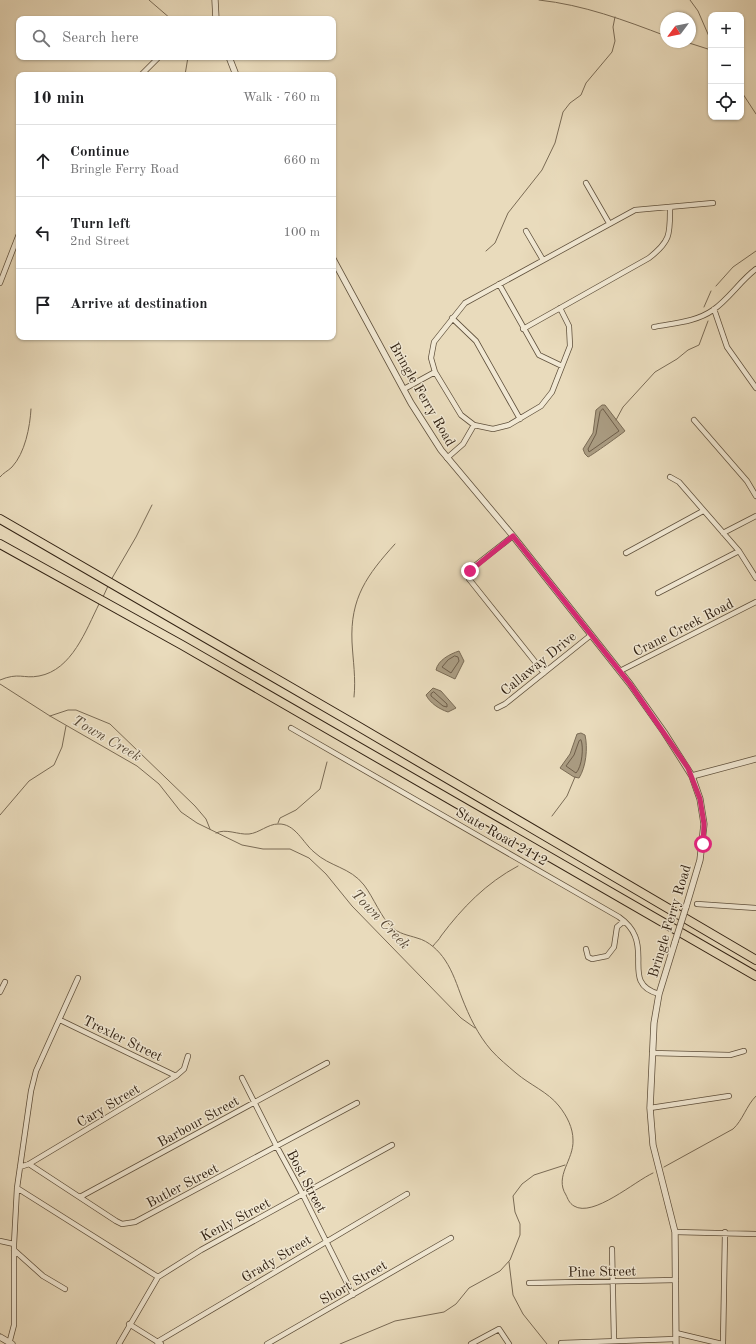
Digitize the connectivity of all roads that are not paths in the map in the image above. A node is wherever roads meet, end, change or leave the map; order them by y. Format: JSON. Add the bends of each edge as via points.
{"nodes":[{"id":1,"x":215,"y":0,"type":"edge"},
{"id":2,"x":215,"y":16,"type":"edge"},
{"id":3,"x":156,"y":60,"type":"edge"},
{"id":4,"x":230,"y":60,"type":"edge"},
{"id":5,"x":144,"y":72,"type":"edge"},
{"id":6,"x":235,"y":72,"type":"edge"},
{"id":7,"x":586,"y":183,"type":"dead end"},
{"id":8,"x":713,"y":203,"type":"dead end"},
{"id":9,"x":670,"y":207,"type":"junction"},
{"id":10,"x":609,"y":223,"type":"junction"},
{"id":11,"x":526,"y":231,"type":"dead end"},
{"id":12,"x":16,"y":242,"type":"edge"},
{"id":13,"x":543,"y":260,"type":"junction"},
{"id":14,"x":336,"y":264,"type":"edge"},
{"id":15,"x":756,"y":269,"type":"edge"},
{"id":16,"x":0,"y":283,"type":"edge"},
{"id":17,"x":499,"y":284,"type":"junction"},
{"id":18,"x":560,"y":308,"type":"junction"},
{"id":19,"x":714,"y":309,"type":"junction"},
{"id":20,"x":452,"y":318,"type":"junction"},
{"id":21,"x":654,"y":327,"type":"dead end"},
{"id":22,"x":523,"y":328,"type":"junction"},
{"id":23,"x":562,"y":366,"type":"junction"},
{"id":24,"x":435,"y":372,"type":"junction"},
{"id":25,"x":756,"y":388,"type":"edge"},
{"id":26,"x":404,"y":389,"type":"junction"},
{"id":27,"x":520,"y":419,"type":"junction"},
{"id":28,"x":694,"y":420,"type":"dead end"},
{"id":29,"x":474,"y":425,"type":"junction"},
{"id":30,"x":447,"y":458,"type":"junction"},
{"id":31,"x":670,"y":477,"type":"dead end"},
{"id":32,"x":756,"y":496,"type":"edge"},
{"id":33,"x":703,"y":511,"type":"junction"},
{"id":34,"x":756,"y":516,"type":"edge"},
{"id":35,"x":0,"y":519,"type":"edge"},
{"id":36,"x":723,"y":533,"type":"junction"},
{"id":37,"x":513,"y":536,"type":"junction"},
{"id":38,"x":0,"y":544,"type":"edge"},
{"id":39,"x":739,"y":551,"type":"junction"},
{"id":40,"x":626,"y":553,"type":"dead end"},
{"id":41,"x":756,"y":578,"type":"edge"},
{"id":42,"x":658,"y":592,"type":"dead end"},
{"id":43,"x":756,"y":602,"type":"edge"},
{"id":44,"x":591,"y":635,"type":"junction"},
{"id":45,"x":620,"y":671,"type":"junction"},
{"id":46,"x":544,"y":673,"type":"junction"},
{"id":47,"x":497,"y":708,"type":"dead end"},
{"id":48,"x":292,"y":728,"type":"dead end"},
{"id":49,"x":756,"y":759,"type":"edge"},
{"id":50,"x":692,"y":776,"type":"junction"},
{"id":51,"x":697,"y":904,"type":"dead end"},
{"id":52,"x":756,"y":908,"type":"edge"},
{"id":53,"x":624,"y":921,"type":"junction"},
{"id":54,"x":586,"y":949,"type":"dead end"},
{"id":55,"x":756,"y":960,"type":"edge"},
{"id":56,"x":756,"y":976,"type":"edge"},
{"id":57,"x":78,"y":978,"type":"dead end"},
{"id":58,"x":5,"y":982,"type":"dead end"},
{"id":59,"x":0,"y":992,"type":"edge"},
{"id":60,"x":659,"y":994,"type":"junction"},
{"id":61,"x":60,"y":1020,"type":"junction"},
{"id":62,"x":744,"y":1051,"type":"dead end"},
{"id":63,"x":652,"y":1053,"type":"junction"},
{"id":64,"x":188,"y":1056,"type":"dead end"},
{"id":65,"x":327,"y":1063,"type":"dead end"},
{"id":66,"x":176,"y":1076,"type":"junction"},
{"id":67,"x":242,"y":1078,"type":"dead end"},
{"id":68,"x":729,"y":1096,"type":"dead end"},
{"id":69,"x":254,"y":1103,"type":"junction"},
{"id":70,"x":357,"y":1103,"type":"dead end"},
{"id":71,"x":650,"y":1108,"type":"junction"},
{"id":72,"x":392,"y":1145,"type":"dead end"},
{"id":73,"x":276,"y":1147,"type":"junction"},
{"id":74,"x":30,"y":1164,"type":"junction"},
{"id":75,"x":20,"y":1167,"type":"junction"},
{"id":76,"x":17,"y":1188,"type":"junction"},
{"id":77,"x":407,"y":1194,"type":"dead end"},
{"id":78,"x":304,"y":1195,"type":"junction"},
{"id":79,"x":80,"y":1197,"type":"junction"},
{"id":80,"x":675,"y":1232,"type":"junction"},
{"id":81,"x":725,"y":1232,"type":"junction"},
{"id":82,"x":756,"y":1234,"type":"edge"},
{"id":83,"x":451,"y":1238,"type":"dead end"},
{"id":84,"x":0,"y":1241,"type":"edge"},
{"id":85,"x":325,"y":1241,"type":"junction"},
{"id":86,"x":14,"y":1244,"type":"junction"},
{"id":87,"x":612,"y":1249,"type":"dead end"},
{"id":88,"x":14,"y":1250,"type":"junction"},
{"id":89,"x":158,"y":1277,"type":"junction"},
{"id":90,"x":676,"y":1280,"type":"junction"},
{"id":91,"x":612,"y":1282,"type":"junction"},
{"id":92,"x":529,"y":1283,"type":"dead end"},
{"id":93,"x":65,"y":1289,"type":"dead end"},
{"id":94,"x":353,"y":1295,"type":"junction"},
{"id":95,"x":129,"y":1324,"type":"junction"},
{"id":96,"x":676,"y":1333,"type":"junction"},
{"id":97,"x":0,"y":1337,"type":"edge"},
{"id":98,"x":614,"y":1341,"type":"junction"},
{"id":99,"x":676,"y":1342,"type":"edge"},
{"id":100,"x":10,"y":1343,"type":"edge"},
{"id":101,"x":159,"y":1343,"type":"edge"},
{"id":102,"x":561,"y":1343,"type":"dead end"},
{"id":103,"x":119,"y":1344,"type":"edge"},
{"id":104,"x":267,"y":1344,"type":"edge"},
{"id":105,"x":471,"y":1344,"type":"edge"},
{"id":106,"x":509,"y":1344,"type":"edge"},
{"id":107,"x":723,"y":1344,"type":"edge"}],
"edges":[{"from":1,"to":2,"type":"street"},
{"from":3,"to":5,"type":"street"},
{"from":4,"to":6,"type":"street"},
{"from":7,"to":10,"type":"street"},
{"from":8,"to":9,"type":"street"},
{"from":9,"to":10,"type":"street","via":[[635,210]]},
{"from":9,"to":18,"type":"street","via":[[670,229],[662,248],[649,258]]},
{"from":10,"to":13,"type":"street"},
{"from":11,"to":13,"type":"street"},
{"from":12,"to":16,"type":"street"},
{"from":13,"to":17,"type":"street"},
{"from":14,"to":26,"type":"street","name":"Bringle Ferry Road"},
{"from":15,"to":19,"type":"street"},
{"from":17,"to":20,"type":"street","via":[[465,303]]},
{"from":17,"to":22,"type":"street"},
{"from":18,"to":22,"type":"street"},
{"from":18,"to":23,"type":"street","via":[[569,326],[570,346]]},
{"from":19,"to":21,"type":"street","via":[[694,319]]},
{"from":19,"to":25,"type":"street","via":[[727,347]]},
{"from":20,"to":24,"type":"street","via":[[434,342],[431,358]]},
{"from":20,"to":27,"type":"street","via":[[476,341]]},
{"from":22,"to":23,"type":"street","via":[[539,355]]},
{"from":23,"to":27,"type":"street","via":[[552,392],[541,406]]},
{"from":24,"to":26,"type":"street"},
{"from":24,"to":29,"type":"street","via":[[461,415]]},
{"from":26,"to":30,"type":"street","name":"Bringle Ferry Road"},
{"from":27,"to":29,"type":"street","via":[[493,429]]},
{"from":28,"to":32,"type":"street","via":[[747,481]]},
{"from":29,"to":30,"type":"street","via":[[463,444]]},
{"from":30,"to":37,"type":"street","name":"Bringle Ferry Road"},
{"from":31,"to":33,"type":"street","via":[[679,482]]},
{"from":33,"to":36,"type":"street"},
{"from":33,"to":40,"type":"street"},
{"from":34,"to":36,"type":"street"},
{"from":35,"to":55,"type":"highway"},
{"from":36,"to":39,"type":"street"},
{"from":37,"to":44,"type":"street","name":"Bringle Ferry Road"},
{"from":37,"to":46,"type":"street","via":[[472,568],[469,575],[472,584]]},
{"from":38,"to":56,"type":"highway"},
{"from":39,"to":41,"type":"street"},
{"from":39,"to":42,"type":"street"},
{"from":43,"to":45,"type":"street","name":"Crane Creek Road"},
{"from":44,"to":45,"type":"street","name":"Bringle Ferry Road"},
{"from":44,"to":46,"type":"street","name":"Callaway Drive"},
{"from":45,"to":50,"type":"street","name":"Bringle Ferry Road","via":[[654,716]]},
{"from":46,"to":47,"type":"street","name":"Callaway Drive"},
{"from":48,"to":53,"type":"street","name":"State Road 2112"},
{"from":49,"to":50,"type":"street"},
{"from":50,"to":60,"type":"street","name":"Bringle Ferry Road","bridge":true,"via":[[700,799],[704,824],[702,848]]},
{"from":51,"to":52,"type":"street"},
{"from":53,"to":54,"type":"street","via":[[617,927],[614,948],[607,956],[592,959],[588,957]]},
{"from":53,"to":60,"type":"street","name":"State Road 2112","via":[[636,937],[641,983],[648,991]]},
{"from":57,"to":61,"type":"street"},
{"from":58,"to":59,"type":"street"},
{"from":60,"to":63,"type":"street","name":"Bringle Ferry Road"},
{"from":61,"to":66,"type":"street","name":"Trexler Street"},
{"from":61,"to":75,"type":"street","via":[[36,1071]]},
{"from":62,"to":63,"type":"street","via":[[730,1055]]},
{"from":63,"to":71,"type":"street","name":"Bringle Ferry Road"},
{"from":64,"to":66,"type":"street","name":"Cary Street","via":[[184,1069]]},
{"from":65,"to":69,"type":"street","name":"Barbour Street"},
{"from":66,"to":74,"type":"street","name":"Cary Street"},
{"from":67,"to":69,"type":"street","name":"Bost Street"},
{"from":68,"to":71,"type":"street"},
{"from":69,"to":73,"type":"street","name":"Bost Street"},
{"from":69,"to":79,"type":"street","name":"Barbour Street"},
{"from":70,"to":73,"type":"street","name":"Butler Street"},
{"from":71,"to":80,"type":"street","name":"Bringle Ferry Road","via":[[653,1145]]},
{"from":72,"to":78,"type":"street","name":"Kenly Street"},
{"from":73,"to":78,"type":"street","name":"Bost Street"},
{"from":73,"to":79,"type":"street","name":"Butler Street","via":[[128,1224],[116,1221]]},
{"from":74,"to":75,"type":"street"},
{"from":74,"to":79,"type":"street","name":"Butler Street"},
{"from":75,"to":76,"type":"street"},
{"from":76,"to":86,"type":"street"},
{"from":76,"to":89,"type":"street"},
{"from":77,"to":85,"type":"street","name":"Grady Street"},
{"from":78,"to":85,"type":"street","name":"Bost Street"},
{"from":78,"to":89,"type":"street","name":"Kenly Street","via":[[200,1250]]},
{"from":80,"to":81,"type":"street"},
{"from":80,"to":90,"type":"street","name":"Bringle Ferry Road"},
{"from":81,"to":82,"type":"street"},
{"from":81,"to":107,"type":"street"},
{"from":83,"to":94,"type":"street","name":"Short Street"},
{"from":84,"to":86,"type":"street"},
{"from":85,"to":94,"type":"street","name":"Bost Street"},
{"from":85,"to":101,"type":"street","name":"Grady Street"},
{"from":86,"to":88,"type":"street"},
{"from":87,"to":91,"type":"street"},
{"from":88,"to":93,"type":"street","via":[[43,1276]]},
{"from":88,"to":100,"type":"street","via":[[14,1325]]},
{"from":89,"to":95,"type":"street","name":"Kenly Street"},
{"from":90,"to":91,"type":"street","name":"Pine Street"},
{"from":90,"to":96,"type":"street","name":"Bringle Ferry Road"},
{"from":91,"to":92,"type":"street","name":"Pine Street"},
{"from":91,"to":98,"type":"street"},
{"from":94,"to":104,"type":"street","name":"Short Street"},
{"from":95,"to":101,"type":"street"},
{"from":95,"to":103,"type":"street","name":"Kenly Street"},
{"from":96,"to":99,"type":"street","name":"Bringle Ferry Road"},
{"from":96,"to":107,"type":"street"},
{"from":97,"to":100,"type":"street"},
{"from":98,"to":99,"type":"street"},
{"from":98,"to":102,"type":"street"},
{"from":105,"to":106,"type":"street","via":[[499,1329]]}]}
